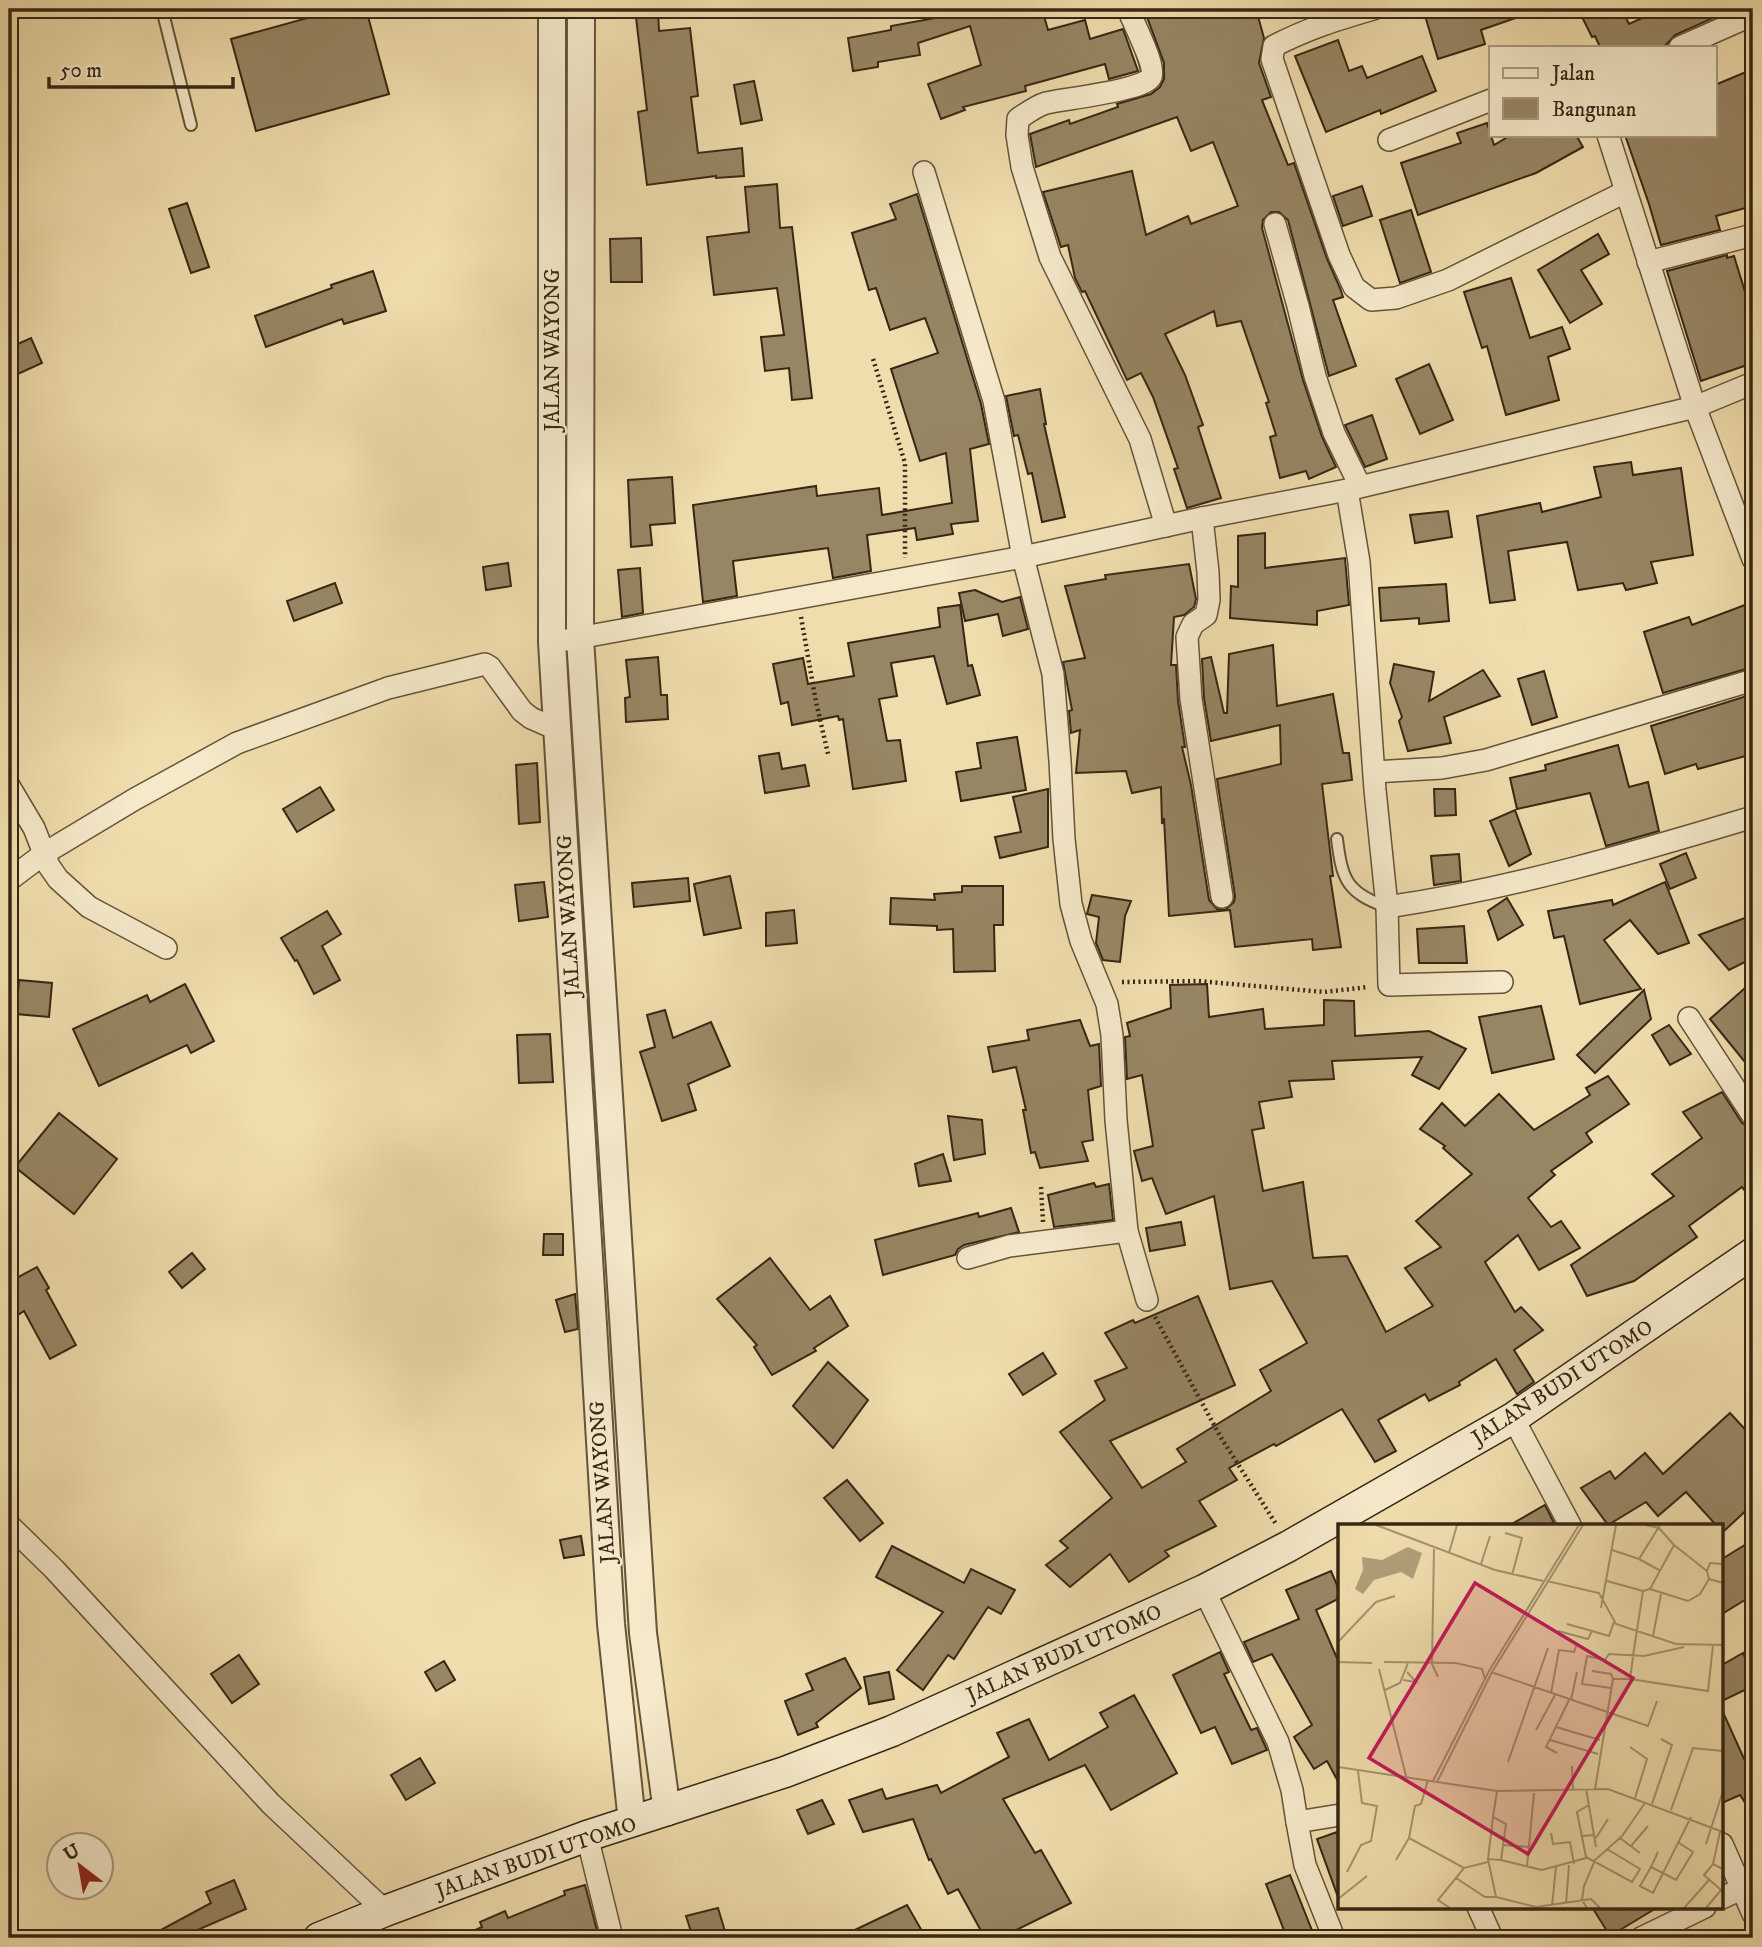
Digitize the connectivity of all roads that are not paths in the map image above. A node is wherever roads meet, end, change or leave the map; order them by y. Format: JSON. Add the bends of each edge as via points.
{"nodes":[{"id":1,"x":162,"y":9,"type":"edge"},
{"id":2,"x":552,"y":9,"type":"edge"},
{"id":3,"x":581,"y":9,"type":"edge"},
{"id":4,"x":1373,"y":9,"type":"edge"},
{"id":5,"x":1742,"y":15,"type":"edge"},
{"id":6,"x":1131,"y":16,"type":"dead end"},
{"id":7,"x":1682,"y":46,"type":"edge"},
{"id":8,"x":1489,"y":101,"type":"edge"},
{"id":9,"x":191,"y":125,"type":"dead end"},
{"id":10,"x":1608,"y":136,"type":"edge"},
{"id":11,"x":1390,"y":140,"type":"dead end"},
{"id":12,"x":924,"y":172,"type":"dead end"},
{"id":13,"x":1625,"y":192,"type":"junction"},
{"id":14,"x":1275,"y":225,"type":"dead end"},
{"id":15,"x":1753,"y":235,"type":"edge"},
{"id":16,"x":1648,"y":262,"type":"junction"},
{"id":17,"x":1753,"y":383,"type":"edge"},
{"id":18,"x":1695,"y":407,"type":"junction"},
{"id":19,"x":1354,"y":488,"type":"junction"},
{"id":20,"x":1202,"y":518,"type":"junction"},
{"id":21,"x":1166,"y":526,"type":"junction"},
{"id":22,"x":1023,"y":557,"type":"junction"},
{"id":23,"x":1753,"y":559,"type":"edge"},
{"id":24,"x":580,"y":638,"type":"junction"},
{"id":25,"x":552,"y":642,"type":"junction"},
{"id":26,"x":1753,"y":680,"type":"edge"},
{"id":27,"x":556,"y":729,"type":"junction"},
{"id":28,"x":1374,"y":772,"type":"junction"},
{"id":29,"x":9,"y":786,"type":"edge"},
{"id":30,"x":1753,"y":817,"type":"edge"},
{"id":31,"x":1337,"y":839,"type":"dead end"},
{"id":32,"x":45,"y":853,"type":"junction"},
{"id":33,"x":9,"y":880,"type":"edge"},
{"id":34,"x":1222,"y":897,"type":"dead end"},
{"id":35,"x":1387,"y":907,"type":"junction"},
{"id":36,"x":166,"y":948,"type":"dead end"},
{"id":37,"x":1502,"y":982,"type":"dead end"},
{"id":38,"x":1689,"y":1018,"type":"dead end"},
{"id":39,"x":1753,"y":1116,"type":"edge"},
{"id":40,"x":1127,"y":1231,"type":"junction"},
{"id":41,"x":1753,"y":1253,"type":"edge"},
{"id":42,"x":968,"y":1258,"type":"dead end"},
{"id":43,"x":1147,"y":1300,"type":"road end"},
{"id":44,"x":1513,"y":1418,"type":"junction"},
{"id":45,"x":1569,"y":1524,"type":"edge"},
{"id":46,"x":9,"y":1525,"type":"edge"},
{"id":47,"x":1204,"y":1590,"type":"junction"},
{"id":48,"x":667,"y":1812,"type":"junction"},
{"id":49,"x":1338,"y":1816,"type":"edge"},
{"id":50,"x":632,"y":1822,"type":"junction"},
{"id":51,"x":1297,"y":1822,"type":"junction"},
{"id":52,"x":587,"y":1836,"type":"junction"},
{"id":53,"x":1724,"y":1855,"type":"edge"},
{"id":54,"x":1731,"y":1894,"type":"edge"},
{"id":55,"x":1479,"y":1909,"type":"edge"},
{"id":56,"x":1701,"y":1909,"type":"edge"},
{"id":57,"x":385,"y":1911,"type":"junction"},
{"id":58,"x":1753,"y":1914,"type":"edge"},
{"id":59,"x":319,"y":1938,"type":"edge"},
{"id":60,"x":612,"y":1938,"type":"edge"},
{"id":61,"x":1334,"y":1938,"type":"edge"},
{"id":62,"x":1492,"y":1938,"type":"edge"},
{"id":63,"x":1641,"y":1938,"type":"edge"}],
"edges":[{"from":1,"to":9,"type":"lane"},
{"from":2,"to":25,"type":"street","name":"JALAN WAYONG"},
{"from":3,"to":24,"type":"street","name":"JALAN WAYONG"},
{"from":4,"to":13,"type":"street","via":[[1288,38],[1274,46],[1272,60],[1339,255],[1354,286],[1371,300],[1396,298],[1448,280]]},
{"from":5,"to":7,"type":"street"},
{"from":6,"to":21,"type":"street","via":[[1151,66],[1149,81],[1043,104],[1018,119],[1017,135],[1022,167],[1050,257],[1140,439]]},
{"from":8,"to":11,"type":"street"},
{"from":10,"to":13,"type":"street"},
{"from":12,"to":22,"type":"street","via":[[994,401]]},
{"from":13,"to":16,"type":"street"},
{"from":14,"to":19,"type":"street","via":[[1319,387]]},
{"from":15,"to":16,"type":"street"},
{"from":16,"to":18,"type":"street"},
{"from":17,"to":18,"type":"street"},
{"from":18,"to":19,"type":"street"},
{"from":18,"to":23,"type":"street"},
{"from":19,"to":20,"type":"street"},
{"from":19,"to":28,"type":"street"},
{"from":20,"to":21,"type":"street"},
{"from":20,"to":34,"type":"street","via":[[1209,600],[1206,615],[1193,624],[1187,637],[1191,699]]},
{"from":21,"to":22,"type":"street"},
{"from":22,"to":24,"type":"street"},
{"from":22,"to":40,"type":"street","via":[[1053,674],[1071,904],[1107,1004],[1112,1035]]},
{"from":24,"to":25,"type":"street"},
{"from":24,"to":48,"type":"street","name":"JALAN WAYONG","via":[[643,1633]]},
{"from":25,"to":27,"type":"street","name":"JALAN WAYONG"},
{"from":26,"to":28,"type":"street","via":[[1486,760]]},
{"from":27,"to":32,"type":"street","via":[[522,711],[483,663],[387,688],[237,743]]},
{"from":27,"to":50,"type":"street","name":"JALAN WAYONG","via":[[611,1625]]},
{"from":28,"to":35,"type":"street"},
{"from":29,"to":32,"type":"street"},
{"from":30,"to":35,"type":"street","via":[[1522,881]]},
{"from":31,"to":35,"type":"lane","via":[[1340,866],[1353,891]]},
{"from":32,"to":33,"type":"street"},
{"from":32,"to":36,"type":"street","via":[[58,879],[89,907]]},
{"from":35,"to":37,"type":"street","via":[[1389,985]]},
{"from":38,"to":39,"type":"street"},
{"from":40,"to":42,"type":"street","via":[[1009,1246]]},
{"from":40,"to":43,"type":"street"},
{"from":41,"to":44,"type":"main road","name":"JALAN BUDI UTOMO"},
{"from":44,"to":45,"type":"street"},
{"from":44,"to":47,"type":"main road","name":"JALAN BUDI UTOMO"},
{"from":46,"to":57,"type":"street","via":[[271,1804]]},
{"from":47,"to":48,"type":"main road","name":"JALAN BUDI UTOMO","via":[[892,1731]]},
{"from":47,"to":51,"type":"street","via":[[1278,1742]]},
{"from":48,"to":50,"type":"main road","name":"JALAN BUDI UTOMO"},
{"from":49,"to":51,"type":"street"},
{"from":50,"to":52,"type":"main road","name":"JALAN BUDI UTOMO"},
{"from":51,"to":61,"type":"street","via":[[1305,1865]]},
{"from":52,"to":57,"type":"main road","name":"JALAN BUDI UTOMO"},
{"from":52,"to":60,"type":"street"},
{"from":53,"to":54,"type":"street"},
{"from":54,"to":58,"type":"street"},
{"from":55,"to":62,"type":"street"},
{"from":56,"to":63,"type":"street"},
{"from":57,"to":59,"type":"main road","name":"JALAN BUDI UTOMO"}]}
